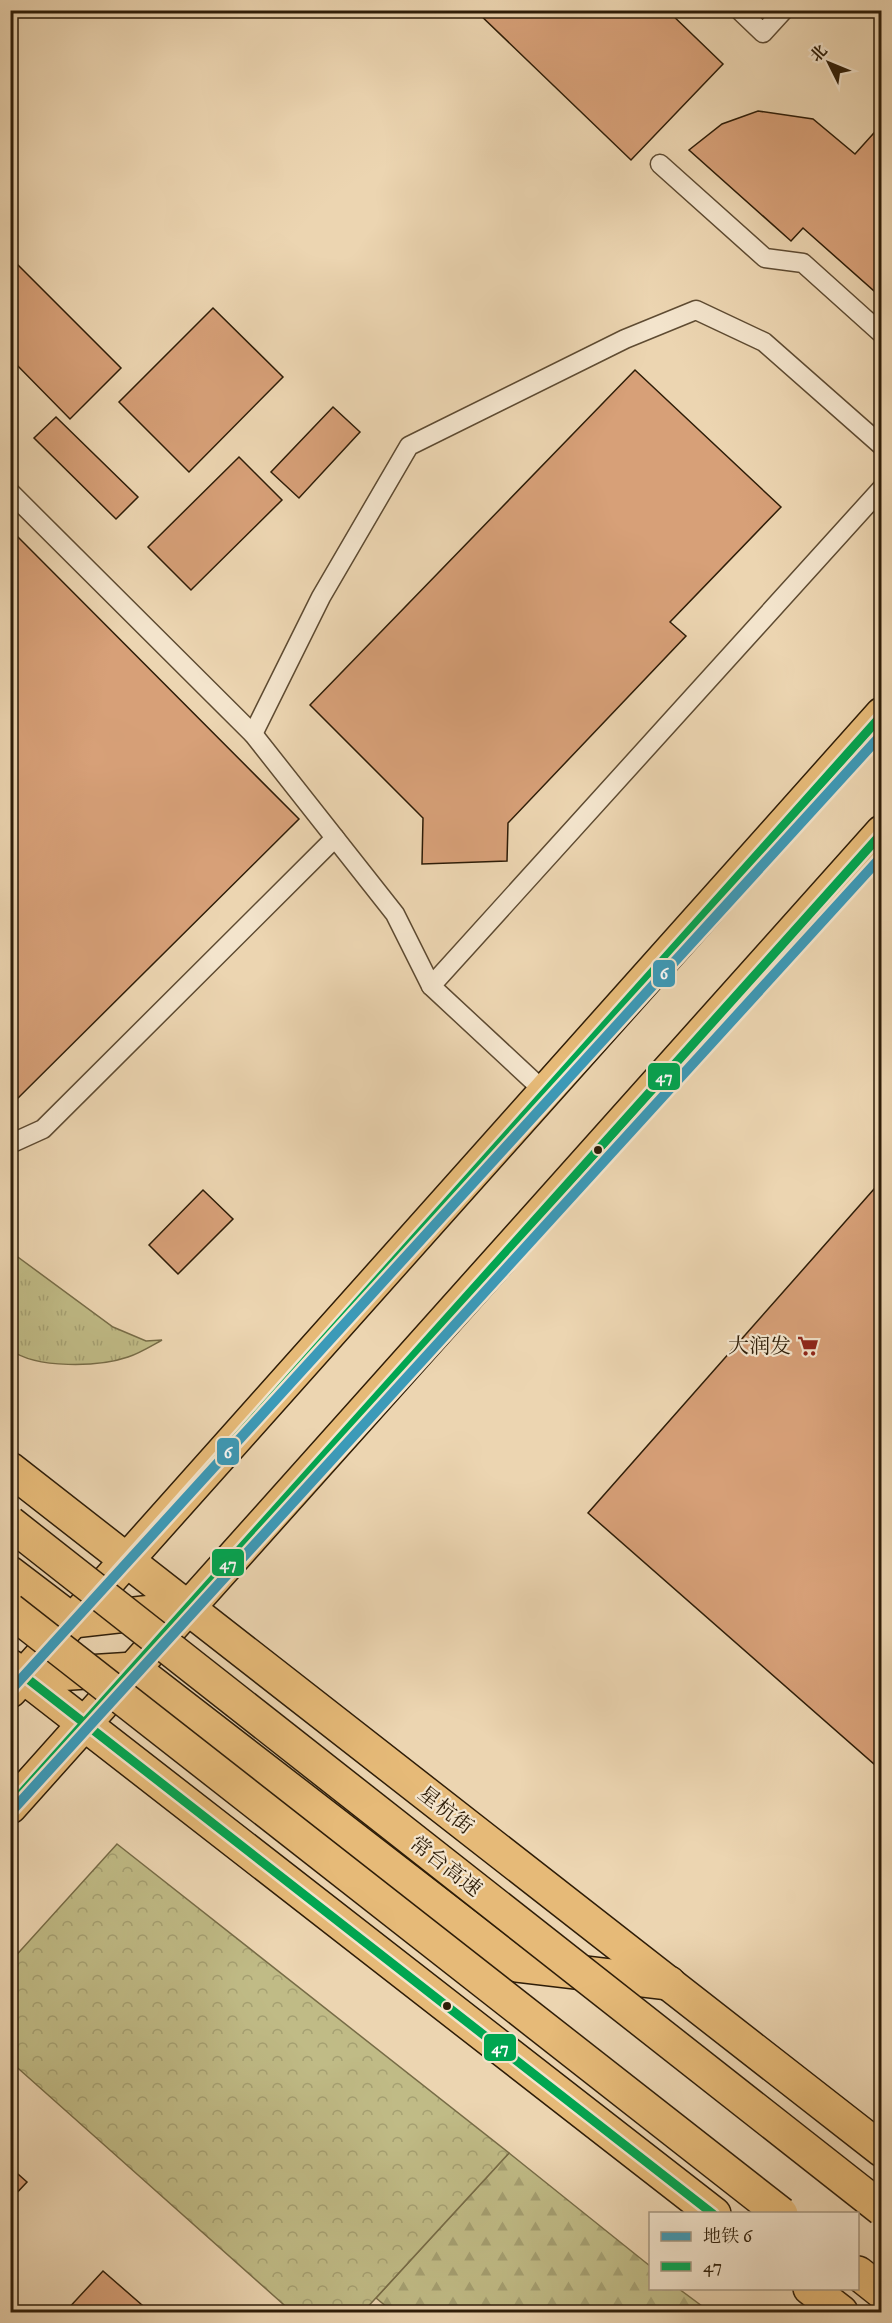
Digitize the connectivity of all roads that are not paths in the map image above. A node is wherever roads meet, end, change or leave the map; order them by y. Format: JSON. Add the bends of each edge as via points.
{"nodes":[{"id":1,"x":739,"y":10,"type":"edge"},
{"id":2,"x":784,"y":10,"type":"edge"},
{"id":3,"x":660,"y":164,"type":"dead end"},
{"id":4,"x":882,"y":334,"type":"edge"},
{"id":5,"x":882,"y":446,"type":"edge"},
{"id":6,"x":882,"y":488,"type":"edge"},
{"id":7,"x":10,"y":492,"type":"edge"},
{"id":8,"x":882,"y":714,"type":"edge"},
{"id":9,"x":253,"y":734,"type":"junction"},
{"id":10,"x":882,"y":832,"type":"edge"},
{"id":11,"x":334,"y":838,"type":"junction"},
{"id":12,"x":431,"y":986,"type":"junction"},
{"id":13,"x":545,"y":1092,"type":"junction"},
{"id":14,"x":10,"y":1144,"type":"edge"},
{"id":15,"x":10,"y":1469,"type":"edge"},
{"id":16,"x":10,"y":1523,"type":"edge"},
{"id":17,"x":128,"y":1559,"type":"junction"},
{"id":18,"x":10,"y":1573,"type":"edge"},
{"id":19,"x":188,"y":1608,"type":"junction"},
{"id":20,"x":10,"y":1610,"type":"edge"},
{"id":21,"x":73,"y":1621,"type":"junction"},
{"id":22,"x":134,"y":1669,"type":"junction"},
{"id":23,"x":15,"y":1678,"type":"edge"},
{"id":24,"x":86,"y":1723,"type":"junction"},
{"id":25,"x":10,"y":1807,"type":"edge"},
{"id":26,"x":669,"y":1983,"type":"junction"},
{"id":27,"x":882,"y":2150,"type":"edge"},
{"id":28,"x":882,"y":2209,"type":"edge"},
{"id":29,"x":711,"y":2212,"type":"edge"},
{"id":30,"x":778,"y":2212,"type":"edge"},
{"id":31,"x":859,"y":2274,"type":"edge"},
{"id":32,"x":811,"y":2290,"type":"edge"},
{"id":33,"x":882,"y":2292,"type":"edge"},
{"id":34,"x":841,"y":2313,"type":"edge"}],
"edges":[{"from":1,"to":2,"type":"lane","via":[[764,33]]},
{"from":3,"to":4,"type":"lane","via":[[765,258],[803,263]]},
{"from":5,"to":9,"type":"lane","via":[[764,342],[696,310],[625,339],[409,446],[321,597]]},
{"from":6,"to":12,"type":"lane"},
{"from":7,"to":9,"type":"lane"},
{"from":8,"to":13,"type":"main road"},
{"from":9,"to":11,"type":"lane"},
{"from":10,"to":19,"type":"main road"},
{"from":11,"to":12,"type":"lane","via":[[395,914]]},
{"from":11,"to":14,"type":"lane","via":[[43,1128]]},
{"from":12,"to":13,"type":"lane"},
{"from":13,"to":17,"type":"main road"},
{"from":15,"to":17,"type":"main road","name":"星杭街"},
{"from":16,"to":28,"type":"main road","name":"常台高速","bridge":true},
{"from":17,"to":19,"type":"main road","name":"星杭街"},
{"from":17,"to":21,"type":"main road"},
{"from":18,"to":21,"type":"main road"},
{"from":19,"to":21,"type":"main road"},
{"from":19,"to":22,"type":"main road"},
{"from":19,"to":26,"type":"main road","name":"星杭街"},
{"from":20,"to":30,"type":"main road","bridge":true},
{"from":21,"to":23,"type":"main road"},
{"from":22,"to":23,"type":"main road"},
{"from":22,"to":24,"type":"main road"},
{"from":22,"to":26,"type":"main road","via":[[517,1965]]},
{"from":23,"to":24,"type":"main road"},
{"from":24,"to":25,"type":"main road"},
{"from":24,"to":29,"type":"main road"},
{"from":26,"to":27,"type":"main road","name":"星杭街"},
{"from":31,"to":33,"type":"main road"},
{"from":32,"to":34,"type":"main road"}]}
